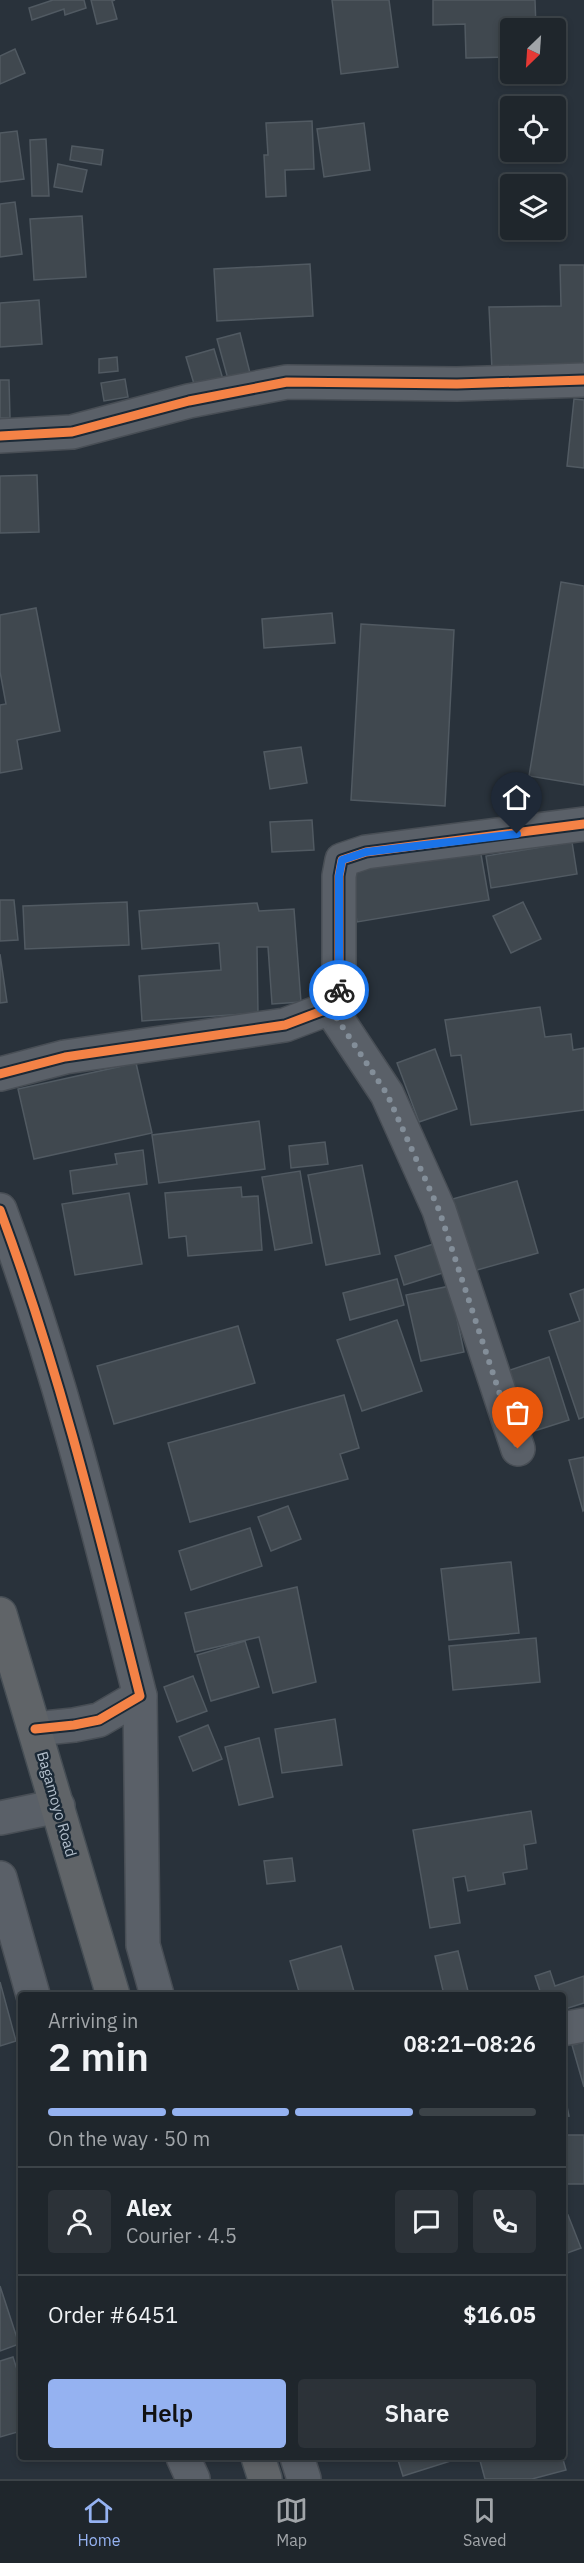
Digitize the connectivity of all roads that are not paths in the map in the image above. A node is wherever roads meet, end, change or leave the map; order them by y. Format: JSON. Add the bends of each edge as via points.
{"nodes":[{"id":1,"x":584,"y":380,"type":"edge"},
{"id":2,"x":0,"y":436,"type":"edge"},
{"id":3,"x":584,"y":824,"type":"edge"},
{"id":4,"x":330,"y":1008,"type":"junction"},
{"id":5,"x":0,"y":1074,"type":"edge"},
{"id":6,"x":0,"y":1210,"type":"edge"},
{"id":7,"x":518,"y":1449,"type":"dead end"},
{"id":8,"x":0,"y":1614,"type":"edge"},
{"id":9,"x":140,"y":1696,"type":"junction"},
{"id":10,"x":35,"y":1729,"type":"junction"},
{"id":11,"x":58,"y":1806,"type":"junction"},
{"id":12,"x":0,"y":1818,"type":"edge"},
{"id":13,"x":0,"y":1878,"type":"edge"},
{"id":14,"x":32,"y":1992,"type":"edge"},
{"id":15,"x":112,"y":1992,"type":"edge"},
{"id":16,"x":156,"y":1992,"type":"edge"},
{"id":17,"x":584,"y":2025,"type":"edge"},
{"id":18,"x":566,"y":2028,"type":"edge"},
{"id":19,"x":184,"y":2460,"type":"edge"},
{"id":20,"x":259,"y":2460,"type":"edge"},
{"id":21,"x":298,"y":2460,"type":"edge"},
{"id":22,"x":193,"y":2479,"type":"edge"},
{"id":23,"x":265,"y":2479,"type":"edge"},
{"id":24,"x":304,"y":2479,"type":"edge"}],
"edges":[{"from":1,"to":2,"type":"street","via":[[457,384],[287,382],[189,401],[72,432]]},
{"from":3,"to":4,"type":"street","via":[[366,852],[342,860],[339,991]]},
{"from":4,"to":5,"type":"street","via":[[285,1025],[65,1057]]},
{"from":4,"to":7,"type":"street","via":[[387,1094],[439,1210]]},
{"from":6,"to":9,"type":"street","via":[[21,1265],[83,1473]]},
{"from":8,"to":10,"type":"highway","name":"Bagamoyo Road"},
{"from":9,"to":10,"type":"street","via":[[99,1720]]},
{"from":9,"to":16,"type":"street","via":[[143,1945]]},
{"from":10,"to":11,"type":"highway","name":"Bagamoyo Road"},
{"from":11,"to":12,"type":"street"},
{"from":11,"to":15,"type":"highway","name":"Bagamoyo Road"},
{"from":13,"to":14,"type":"street"},
{"from":17,"to":18,"type":"street"},
{"from":19,"to":22,"type":"street"},
{"from":20,"to":23,"type":"highway"},
{"from":21,"to":24,"type":"street"}]}
